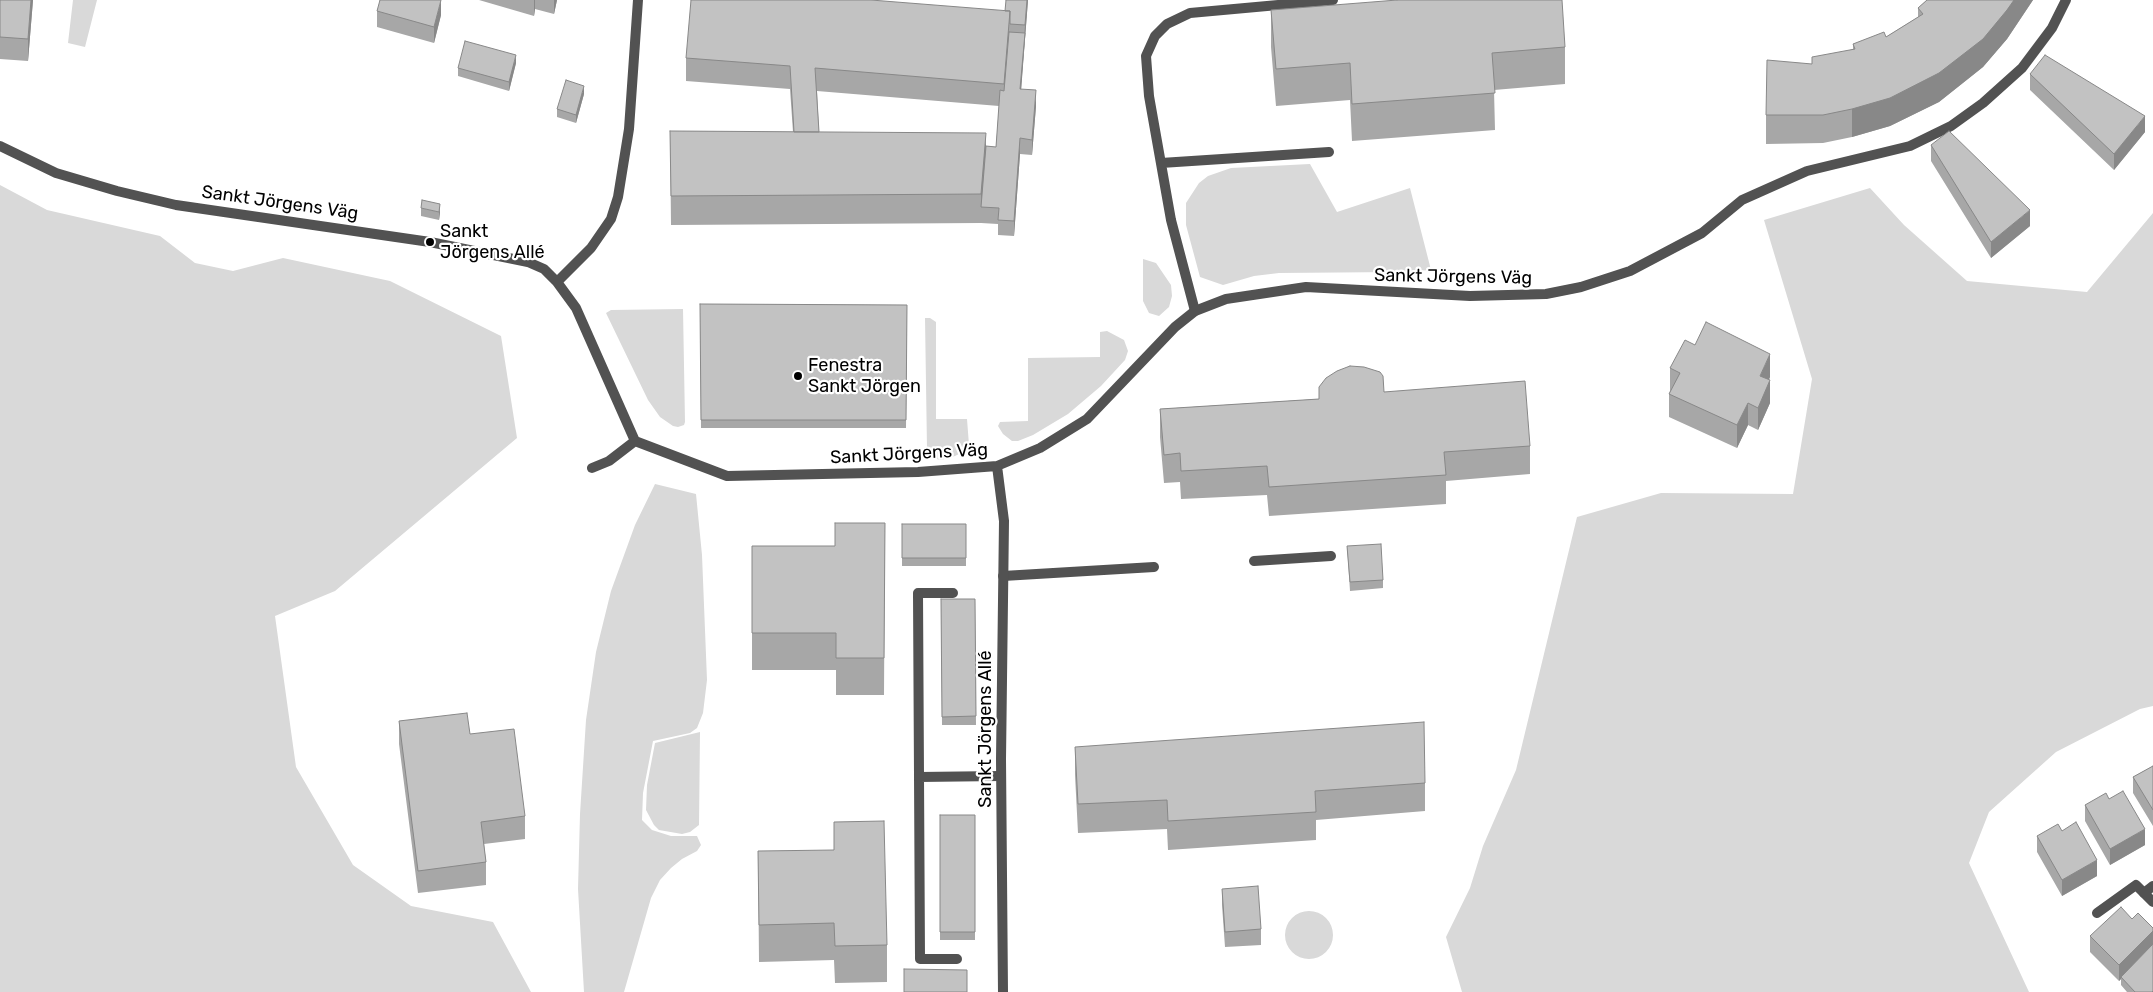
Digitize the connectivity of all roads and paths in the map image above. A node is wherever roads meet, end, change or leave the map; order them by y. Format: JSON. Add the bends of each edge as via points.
{"nodes":[{"id":1,"x":638,"y":0,"type":"edge"},
{"id":2,"x":1333,"y":0,"type":"edge"},
{"id":3,"x":2066,"y":0,"type":"edge"},
{"id":4,"x":0,"y":146,"type":"edge"},
{"id":5,"x":1329,"y":152,"type":"dead end"},
{"id":6,"x":1161,"y":163,"type":"junction"},
{"id":7,"x":557,"y":282,"type":"junction"},
{"id":8,"x":1195,"y":310,"type":"junction"},
{"id":9,"x":635,"y":441,"type":"junction"},
{"id":10,"x":997,"y":466,"type":"junction"},
{"id":11,"x":592,"y":468,"type":"dead end"},
{"id":12,"x":1331,"y":556,"type":"dead end"},
{"id":13,"x":1254,"y":561,"type":"dead end"},
{"id":14,"x":1154,"y":567,"type":"dead end"},
{"id":15,"x":1003,"y":576,"type":"junction"},
{"id":16,"x":953,"y":593,"type":"dead end"},
{"id":17,"x":1001,"y":776,"type":"junction"},
{"id":18,"x":919,"y":777,"type":"junction"},
{"id":19,"x":2153,"y":886,"type":"edge"},
{"id":20,"x":2144,"y":893,"type":"junction"},
{"id":21,"x":2153,"y":902,"type":"edge"},
{"id":22,"x":2097,"y":913,"type":"dead end"},
{"id":23,"x":957,"y":959,"type":"dead end"},
{"id":24,"x":1003,"y":992,"type":"edge"}],
"edges":[{"from":1,"to":7,"type":"street","via":[[629,129],[618,197],[611,219],[591,248]]},
{"from":2,"to":6,"type":"street","via":[[1190,13],[1167,24],[1155,36],[1146,56],[1149,96]]},
{"from":3,"to":8,"type":"street","name":"Sankt Jörgens Väg","via":[[2052,28],[2022,68],[1951,126],[1910,146],[1807,171],[1766,189],[1742,200],[1702,233],[1630,271],[1546,294],[1470,296],[1306,287],[1226,300]]},
{"from":4,"to":7,"type":"street","name":"Sankt Jörgens Väg","via":[[56,173],[117,192],[176,205],[493,254],[528,262],[544,269]]},
{"from":5,"to":6,"type":"street"},
{"from":6,"to":8,"type":"street","via":[[1171,220]]},
{"from":7,"to":9,"type":"street","name":"Sankt Jörgens Väg","via":[[576,308]]},
{"from":8,"to":10,"type":"street","name":"Sankt Jörgens Väg","via":[[1087,419],[1040,448]]},
{"from":9,"to":10,"type":"street","name":"Sankt Jörgens Väg","via":[[727,476],[895,474]]},
{"from":9,"to":11,"type":"street","via":[[610,462]]},
{"from":10,"to":15,"type":"street","name":"Sankt Jörgens Allé","via":[[1004,521]]},
{"from":12,"to":13,"type":"street"},
{"from":14,"to":15,"type":"street"},
{"from":15,"to":17,"type":"street","name":"Sankt Jörgens Allé"},
{"from":16,"to":18,"type":"street","via":[[918,593]]},
{"from":17,"to":18,"type":"street"},
{"from":17,"to":24,"type":"street","name":"Sankt Jörgens Allé"},
{"from":18,"to":23,"type":"street","via":[[920,959]]},
{"from":19,"to":20,"type":"street"},
{"from":20,"to":21,"type":"street"},
{"from":20,"to":22,"type":"street","via":[[2136,885]]}]}
